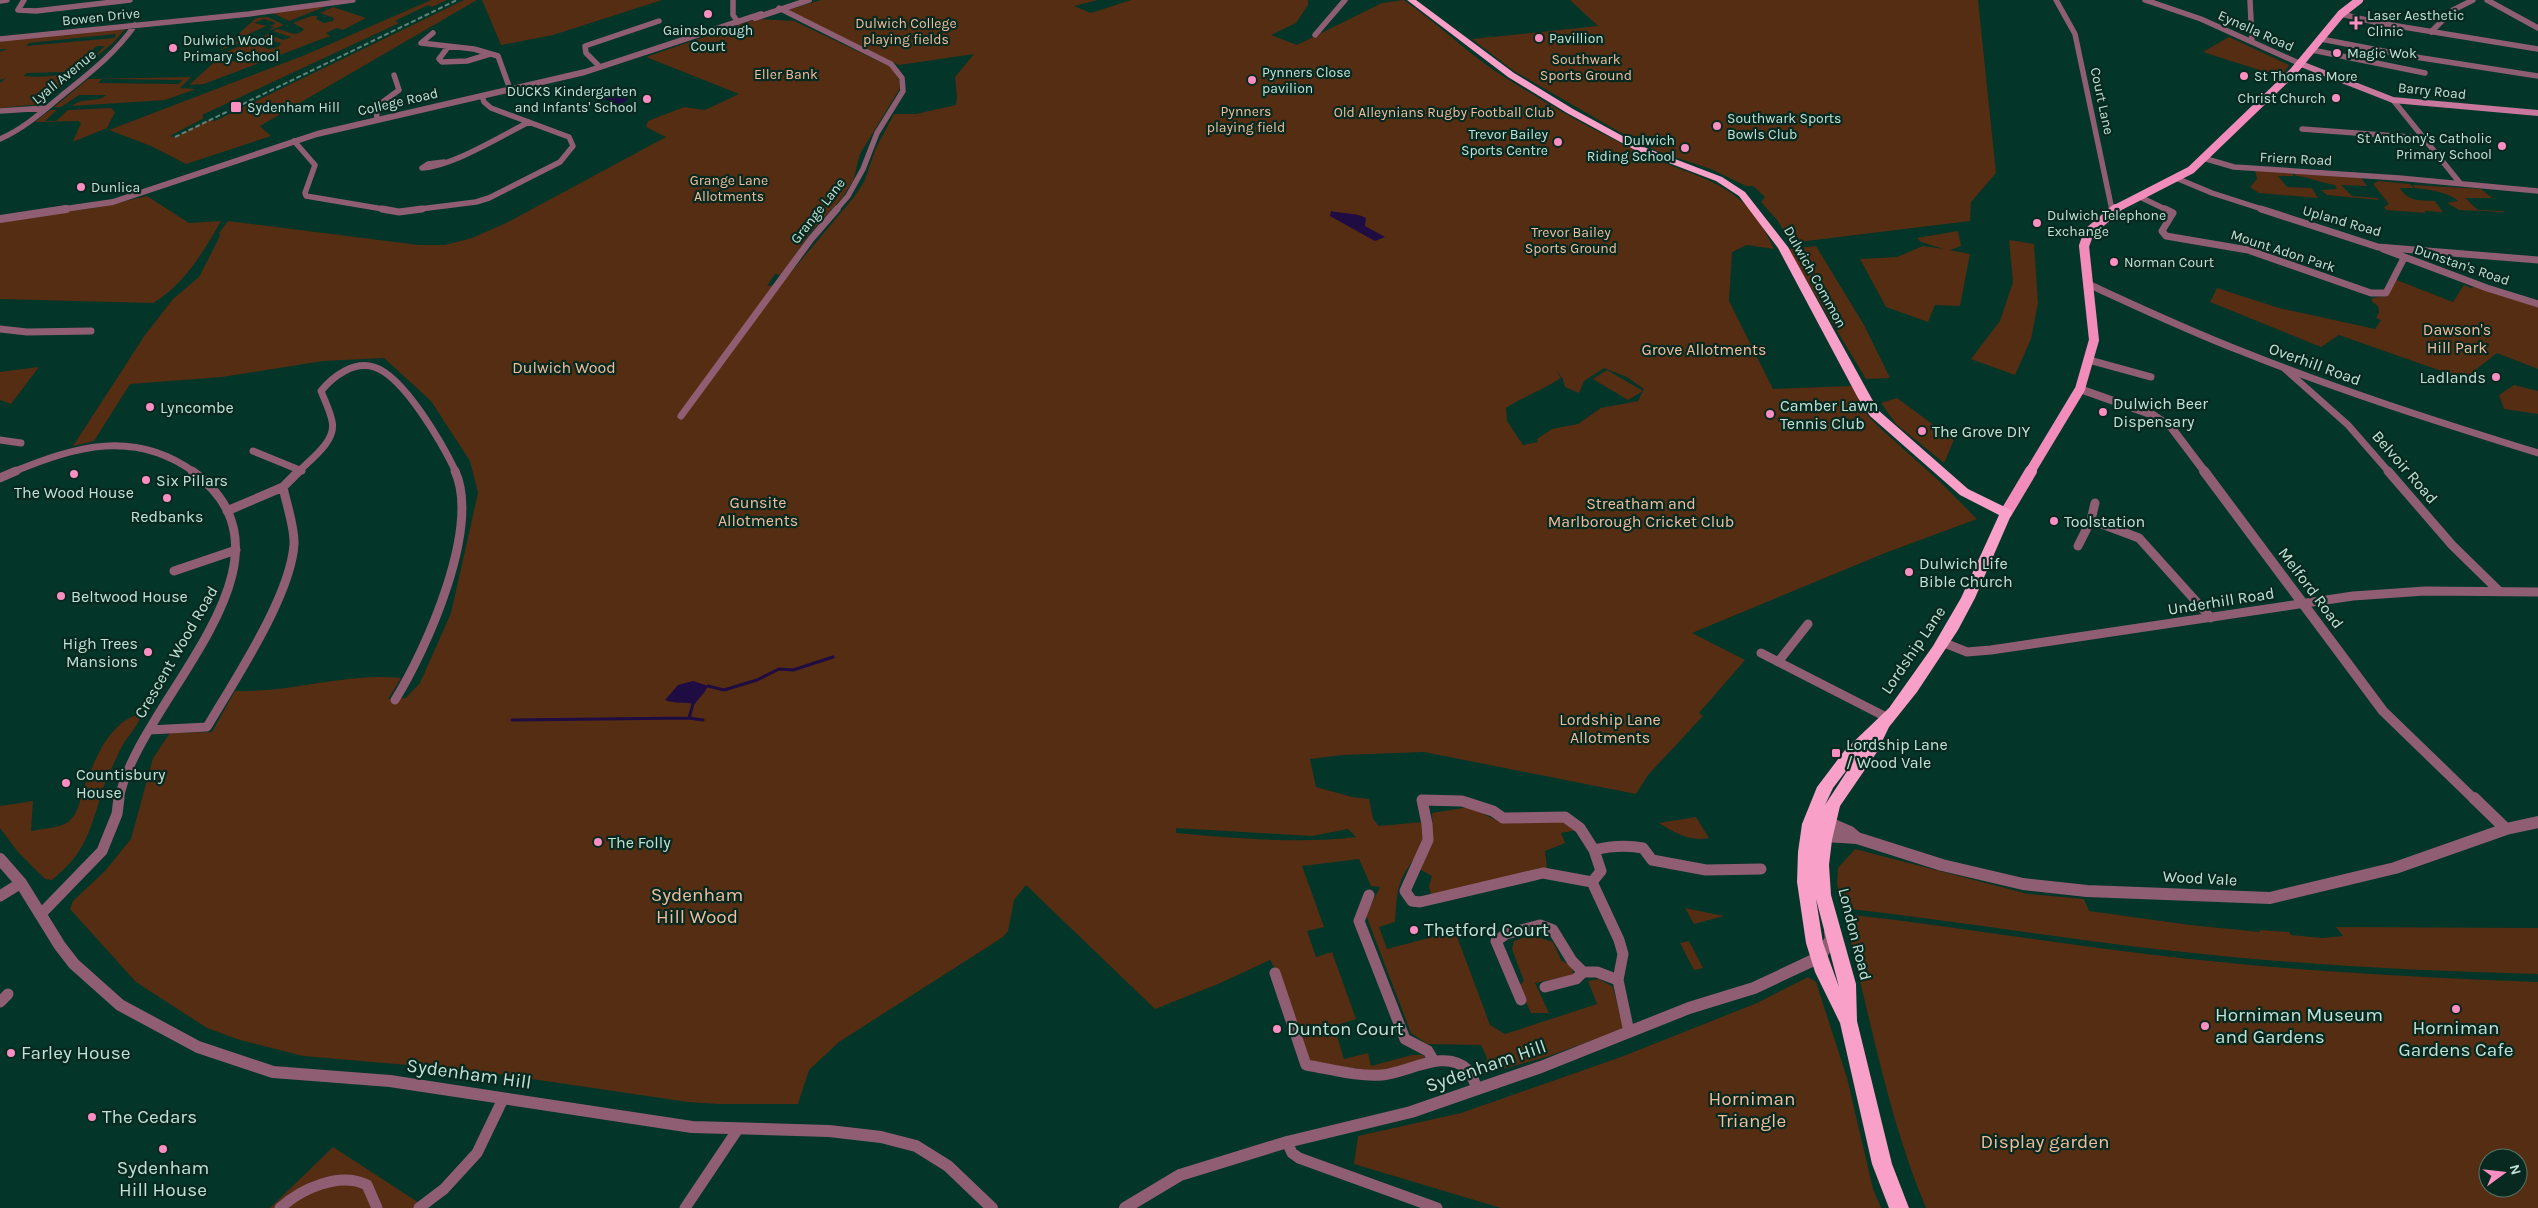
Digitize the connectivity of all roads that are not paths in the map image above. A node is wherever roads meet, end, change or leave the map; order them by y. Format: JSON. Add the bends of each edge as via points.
{"nodes":[{"id":1,"x":7,"y":0,"type":"edge"},
{"id":2,"x":24,"y":0,"type":"edge"},
{"id":3,"x":82,"y":0,"type":"edge"},
{"id":4,"x":130,"y":0,"type":"edge"},
{"id":5,"x":353,"y":0,"type":"edge"},
{"id":6,"x":733,"y":0,"type":"edge"},
{"id":7,"x":808,"y":0,"type":"edge"},
{"id":8,"x":1345,"y":0,"type":"edge"},
{"id":9,"x":1411,"y":0,"type":"edge"},
{"id":10,"x":2056,"y":0,"type":"edge"},
{"id":11,"x":2145,"y":0,"type":"edge"},
{"id":12,"x":2250,"y":0,"type":"edge"},
{"id":13,"x":2359,"y":0,"type":"edge"},
{"id":14,"x":2473,"y":0,"type":"edge"},
{"id":15,"x":2487,"y":0,"type":"edge"},
{"id":16,"x":0,"y":1,"type":"edge"},
{"id":17,"x":44,"y":5,"type":"dead end"},
{"id":18,"x":779,"y":8,"type":"junction"},
{"id":19,"x":2341,"y":14,"type":"junction"},
{"id":20,"x":659,"y":21,"type":"dead end"},
{"id":21,"x":741,"y":21,"type":"junction"},
{"id":22,"x":135,"y":25,"type":"junction"},
{"id":23,"x":2538,"y":28,"type":"edge"},
{"id":24,"x":2431,"y":32,"type":"junction"},
{"id":25,"x":434,"y":33,"type":"dead end"},
{"id":26,"x":1315,"y":35,"type":"dead end"},
{"id":27,"x":0,"y":39,"type":"edge"},
{"id":28,"x":2321,"y":39,"type":"junction"},
{"id":29,"x":2252,"y":42,"type":"junction"},
{"id":30,"x":448,"y":46,"type":"junction"},
{"id":31,"x":2538,"y":49,"type":"edge"},
{"id":32,"x":2312,"y":50,"type":"junction"},
{"id":33,"x":490,"y":54,"type":"junction"},
{"id":34,"x":2301,"y":64,"type":"junction"},
{"id":35,"x":600,"y":67,"type":"junction"},
{"id":36,"x":2400,"y":68,"type":"junction"},
{"id":37,"x":2424,"y":73,"type":"dead end"},
{"id":38,"x":394,"y":75,"type":"dead end"},
{"id":39,"x":2401,"y":75,"type":"dead end"},
{"id":40,"x":2538,"y":76,"type":"edge"},
{"id":41,"x":510,"y":89,"type":"junction"},
{"id":42,"x":482,"y":96,"type":"junction"},
{"id":43,"x":2393,"y":100,"type":"junction"},
{"id":44,"x":46,"y":108,"type":"junction"},
{"id":45,"x":0,"y":111,"type":"edge"},
{"id":46,"x":2538,"y":113,"type":"edge"},
{"id":47,"x":377,"y":119,"type":"junction"},
{"id":48,"x":529,"y":122,"type":"junction"},
{"id":49,"x":2302,"y":129,"type":"dead end"},
{"id":50,"x":2423,"y":138,"type":"junction"},
{"id":51,"x":0,"y":139,"type":"edge"},
{"id":52,"x":294,"y":141,"type":"junction"},
{"id":53,"x":2203,"y":158,"type":"junction"},
{"id":54,"x":444,"y":162,"type":"dead end"},
{"id":55,"x":2176,"y":178,"type":"junction"},
{"id":56,"x":2460,"y":183,"type":"junction"},
{"id":57,"x":2538,"y":191,"type":"edge"},
{"id":58,"x":2140,"y":197,"type":"junction"},
{"id":59,"x":2112,"y":212,"type":"junction"},
{"id":60,"x":0,"y":219,"type":"edge"},
{"id":61,"x":2378,"y":248,"type":"junction"},
{"id":62,"x":2404,"y":258,"type":"junction"},
{"id":63,"x":2538,"y":260,"type":"edge"},
{"id":64,"x":2088,"y":284,"type":"junction"},
{"id":65,"x":2538,"y":304,"type":"edge"},
{"id":66,"x":0,"y":330,"type":"edge"},
{"id":67,"x":92,"y":331,"type":"dead end"},
{"id":68,"x":2089,"y":360,"type":"junction"},
{"id":69,"x":2283,"y":367,"type":"junction"},
{"id":70,"x":2151,"y":377,"type":"dead end"},
{"id":71,"x":2080,"y":389,"type":"junction"},
{"id":72,"x":681,"y":416,"type":"dead end"},
{"id":73,"x":0,"y":440,"type":"edge"},
{"id":74,"x":21,"y":444,"type":"dead end"},
{"id":75,"x":253,"y":451,"type":"dead end"},
{"id":76,"x":2538,"y":453,"type":"edge"},
{"id":77,"x":302,"y":470,"type":"junction"},
{"id":78,"x":0,"y":478,"type":"edge"},
{"id":79,"x":283,"y":487,"type":"junction"},
{"id":80,"x":2095,"y":503,"type":"dead end"},
{"id":81,"x":226,"y":511,"type":"junction"},
{"id":82,"x":2006,"y":513,"type":"junction"},
{"id":83,"x":2091,"y":520,"type":"junction"},
{"id":84,"x":2078,"y":546,"type":"dead end"},
{"id":85,"x":236,"y":550,"type":"junction"},
{"id":86,"x":174,"y":571,"type":"dead end"},
{"id":87,"x":2500,"y":591,"type":"junction"},
{"id":88,"x":2538,"y":592,"type":"edge"},
{"id":89,"x":2302,"y":603,"type":"junction"},
{"id":90,"x":2211,"y":618,"type":"junction"},
{"id":91,"x":1808,"y":624,"type":"dead end"},
{"id":92,"x":1942,"y":642,"type":"junction"},
{"id":93,"x":1761,"y":653,"type":"dead end"},
{"id":94,"x":1778,"y":662,"type":"junction"},
{"id":95,"x":395,"y":700,"type":"dead end"},
{"id":96,"x":1886,"y":721,"type":"junction"},
{"id":97,"x":148,"y":730,"type":"junction"},
{"id":98,"x":2538,"y":822,"type":"edge"},
{"id":99,"x":1822,"y":827,"type":"junction"},
{"id":100,"x":2506,"y":828,"type":"junction"},
{"id":101,"x":1594,"y":850,"type":"junction"},
{"id":102,"x":0,"y":860,"type":"edge"},
{"id":103,"x":1760,"y":868,"type":"dead end"},
{"id":104,"x":1592,"y":882,"type":"junction"},
{"id":105,"x":21,"y":883,"type":"junction"},
{"id":106,"x":1369,"y":895,"type":"dead end"},
{"id":107,"x":0,"y":896,"type":"edge"},
{"id":108,"x":42,"y":914,"type":"junction"},
{"id":109,"x":1829,"y":923,"type":"junction"},
{"id":110,"x":1820,"y":957,"type":"junction"},
{"id":111,"x":1583,"y":972,"type":"junction"},
{"id":112,"x":1275,"y":973,"type":"dead end"},
{"id":113,"x":1618,"y":980,"type":"junction"},
{"id":114,"x":1545,"y":987,"type":"dead end"},
{"id":115,"x":1521,"y":1000,"type":"dead end"},
{"id":116,"x":1848,"y":1021,"type":"junction"},
{"id":117,"x":1629,"y":1032,"type":"junction"},
{"id":118,"x":1434,"y":1061,"type":"junction"},
{"id":119,"x":1478,"y":1089,"type":"junction"},
{"id":120,"x":503,"y":1099,"type":"junction"},
{"id":121,"x":738,"y":1129,"type":"junction"},
{"id":122,"x":1287,"y":1142,"type":"junction"},
{"id":123,"x":280,"y":1208,"type":"edge"},
{"id":124,"x":377,"y":1208,"type":"edge"},
{"id":125,"x":419,"y":1208,"type":"edge"},
{"id":126,"x":685,"y":1208,"type":"edge"},
{"id":127,"x":992,"y":1208,"type":"edge"},
{"id":128,"x":1125,"y":1208,"type":"edge"},
{"id":129,"x":1437,"y":1208,"type":"edge"},
{"id":130,"x":1899,"y":1208,"type":"edge"}],
"edges":[{"from":1,"to":16,"type":"street"},
{"from":2,"to":4,"type":"street","via":[[18,10],[36,11]]},
{"from":3,"to":17,"type":"street"},
{"from":5,"to":22,"type":"street","name":"Bowen Drive"},
{"from":6,"to":21,"type":"street","via":[[733,15]]},
{"from":7,"to":18,"type":"street","name":"College Road"},
{"from":8,"to":26,"type":"street"},
{"from":9,"to":82,"type":"highway","name":"Dulwich Common","via":[[1511,75],[1570,111],[1638,148],[1719,179],[1742,194],[1783,247],[1874,413],[1964,492]]},
{"from":10,"to":59,"type":"street","name":"Court Lane","via":[[2075,34]]},
{"from":11,"to":29,"type":"street","name":"Eynella Road","via":[[2191,15]]},
{"from":12,"to":29,"type":"street"},
{"from":13,"to":19,"type":"main road","name":"Lordship Lane"},
{"from":14,"to":24,"type":"street","via":[[2453,10]]},
{"from":15,"to":23,"type":"street"},
{"from":18,"to":21,"type":"street","name":"College Road"},
{"from":18,"to":72,"type":"street","name":"Grange Lane","via":[[891,64],[902,78],[903,91],[878,133],[848,196],[811,239]]},
{"from":19,"to":24,"type":"street"},
{"from":19,"to":28,"type":"main road","name":"Lordship Lane"},
{"from":20,"to":35,"type":"street","via":[[585,46],[586,53]]},
{"from":21,"to":35,"type":"street","name":"College Road"},
{"from":22,"to":27,"type":"street","name":"Bowen Drive"},
{"from":22,"to":44,"type":"street","name":"Lyall Avenue","via":[[114,52]]},
{"from":24,"to":31,"type":"street"},
{"from":25,"to":30,"type":"street","via":[[422,43]]},
{"from":28,"to":32,"type":"main road","name":"Lordship Lane"},
{"from":28,"to":40,"type":"street"},
{"from":29,"to":34,"type":"street","name":"Eynella Road"},
{"from":30,"to":33,"type":"street"},
{"from":30,"to":33,"type":"street","via":[[440,55],[442,62],[467,61]]},
{"from":32,"to":34,"type":"main road","name":"Lordship Lane"},
{"from":32,"to":36,"type":"street"},
{"from":33,"to":41,"type":"street","via":[[498,56]]},
{"from":34,"to":43,"type":"main road","name":"Barry Road"},
{"from":34,"to":53,"type":"main road","name":"Lordship Lane"},
{"from":35,"to":41,"type":"street","name":"College Road"},
{"from":36,"to":37,"type":"street"},
{"from":36,"to":39,"type":"street"},
{"from":38,"to":47,"type":"street","via":[[399,90],[376,106]]},
{"from":41,"to":42,"type":"street","name":"College Road"},
{"from":42,"to":47,"type":"street","name":"College Road"},
{"from":42,"to":48,"type":"street","via":[[487,106]]},
{"from":43,"to":46,"type":"main road","name":"Barry Road"},
{"from":43,"to":50,"type":"street"},
{"from":44,"to":45,"type":"street"},
{"from":44,"to":51,"type":"street","name":"Lyall Avenue","via":[[17,132]]},
{"from":47,"to":52,"type":"street","name":"College Road"},
{"from":48,"to":52,"type":"street","via":[[569,137],[573,146],[571,151],[560,162],[489,198],[424,210],[399,212],[306,196],[315,165]]},
{"from":48,"to":54,"type":"street"},
{"from":49,"to":50,"type":"street"},
{"from":50,"to":56,"type":"street"},
{"from":52,"to":60,"type":"street","name":"College Road","via":[[113,202]]},
{"from":53,"to":55,"type":"main road","name":"Lordship Lane"},
{"from":53,"to":56,"type":"street","name":"Friern Road","via":[[2234,168]]},
{"from":55,"to":58,"type":"main road","name":"Lordship Lane"},
{"from":55,"to":61,"type":"street","name":"Upland Road"},
{"from":56,"to":57,"type":"street","name":"Friern Road"},
{"from":58,"to":59,"type":"main road","name":"Lordship Lane"},
{"from":58,"to":62,"type":"street","name":"Mount Adon Park","via":[[2173,214],[2162,231],[2166,236],[2248,250],[2371,293],[2386,293]]},
{"from":59,"to":64,"type":"main road","name":"Lordship Lane","via":[[2089,232],[2084,244]]},
{"from":61,"to":62,"type":"street","name":"Dunstan's Road"},
{"from":61,"to":63,"type":"street","name":"Upland Road"},
{"from":62,"to":65,"type":"street","name":"Dunstan's Road"},
{"from":64,"to":68,"type":"main road","name":"Lordship Lane","via":[[2094,340]]},
{"from":64,"to":69,"type":"street","name":"Overhill Road"},
{"from":66,"to":67,"type":"street"},
{"from":68,"to":70,"type":"street"},
{"from":68,"to":71,"type":"main road","name":"Lordship Lane"},
{"from":69,"to":76,"type":"street","name":"Overhill Road"},
{"from":69,"to":87,"type":"street","name":"Belvoir Road","via":[[2348,425],[2452,545]]},
{"from":71,"to":82,"type":"main road","name":"Lordship Lane"},
{"from":71,"to":89,"type":"street","name":"Melford Road","via":[[2153,415],[2171,427]]},
{"from":73,"to":74,"type":"street"},
{"from":75,"to":77,"type":"street"},
{"from":77,"to":79,"type":"street"},
{"from":77,"to":95,"type":"street","via":[[324,447],[332,432],[322,397],[324,387],[339,373],[373,366],[381,369],[413,400],[455,468],[462,491],[459,538],[453,566],[440,609],[406,684]]},
{"from":78,"to":81,"type":"street","name":"Crescent Wood Road","via":[[76,451],[105,445],[135,446],[174,458],[196,472]]},
{"from":79,"to":81,"type":"street"},
{"from":79,"to":97,"type":"street","via":[[294,543],[287,574],[254,647],[207,728]]},
{"from":80,"to":83,"type":"street"},
{"from":81,"to":85,"type":"street","name":"Crescent Wood Road"},
{"from":82,"to":92,"type":"highway","name":"Lordship Lane","via":[[1971,590]]},
{"from":83,"to":84,"type":"street"},
{"from":83,"to":90,"type":"street","via":[[2139,538]]},
{"from":85,"to":86,"type":"street"},
{"from":85,"to":97,"type":"street","name":"Crescent Wood Road","via":[[231,585],[222,606]]},
{"from":87,"to":88,"type":"street","name":"Underhill Road"},
{"from":87,"to":89,"type":"street","name":"Underhill Road","via":[[2353,596]]},
{"from":89,"to":90,"type":"street","name":"Underhill Road"},
{"from":89,"to":100,"type":"street","name":"Melford Road","via":[[2383,711]]},
{"from":90,"to":92,"type":"street","name":"Underhill Road","via":[[1991,650],[1967,652]]},
{"from":91,"to":94,"type":"street"},
{"from":92,"to":96,"type":"highway","name":"Lordship Lane"},
{"from":93,"to":94,"type":"street"},
{"from":94,"to":96,"type":"street"},
{"from":96,"to":99,"type":"highway","name":"London Road","via":[[1874,746],[1832,806]]},
{"from":97,"to":108,"type":"street","name":"Crescent Wood Road","via":[[121,790],[117,814],[102,851]]},
{"from":98,"to":100,"type":"street","name":"Wood Vale"},
{"from":99,"to":100,"type":"street","name":"Wood Vale","via":[[1942,865],[2022,884],[2087,891],[2270,898],[2395,868]]},
{"from":99,"to":109,"type":"highway","name":"London Road","via":[[1821,872]]},
{"from":99,"to":110,"type":"highway","name":"London Road","via":[[1805,874],[1810,923]]},
{"from":101,"to":103,"type":"street","via":[[1628,846],[1643,848],[1652,860],[1688,867],[1714,870],[1740,866]]},
{"from":101,"to":104,"type":"street","via":[[1601,871]]},
{"from":101,"to":104,"type":"street","via":[[1580,828],[1564,817],[1503,818],[1493,811],[1462,801],[1422,800],[1429,833],[1424,852],[1407,881],[1405,891],[1412,901],[1420,902],[1543,873]]},
{"from":102,"to":105,"type":"street","name":"Sydenham Hill"},
{"from":104,"to":113,"type":"street","via":[[1623,954]]},
{"from":105,"to":107,"type":"street"},
{"from":105,"to":108,"type":"street","name":"Sydenham Hill"},
{"from":106,"to":118,"type":"street","via":[[1359,921],[1385,990],[1405,1039],[1428,1052]]},
{"from":108,"to":120,"type":"street","name":"Sydenham Hill","via":[[74,964],[120,1005],[198,1048],[273,1072],[390,1081]]},
{"from":109,"to":110,"type":"street","via":[[1831,940]]},
{"from":109,"to":116,"type":"highway","name":"London Road","via":[[1851,1002]]},
{"from":110,"to":116,"type":"highway","name":"London Road","via":[[1836,1003]]},
{"from":110,"to":117,"type":"street","name":"Sydenham Hill","via":[[1754,988],[1689,1008]]},
{"from":111,"to":113,"type":"street","via":[[1597,972]]},
{"from":111,"to":114,"type":"street","via":[[1576,978]]},
{"from":111,"to":115,"type":"street","via":[[1572,961],[1553,930],[1540,925],[1506,934],[1496,941]]},
{"from":112,"to":118,"type":"street","via":[[1306,1065],[1382,1075],[1403,1072]]},
{"from":113,"to":117,"type":"street"},
{"from":116,"to":130,"type":"highway","name":"London Road","via":[[1882,1164]]},
{"from":117,"to":119,"type":"street","name":"Sydenham Hill"},
{"from":118,"to":119,"type":"street","via":[[1454,1062],[1467,1069]]},
{"from":119,"to":122,"type":"street","name":"Sydenham Hill","via":[[1411,1112]]},
{"from":120,"to":121,"type":"street","name":"Sydenham Hill","via":[[659,1122]]},
{"from":120,"to":125,"type":"street","via":[[477,1153],[444,1190]]},
{"from":121,"to":126,"type":"street"},
{"from":121,"to":127,"type":"street","name":"Sydenham Hill","via":[[855,1132],[916,1146],[948,1166]]},
{"from":122,"to":128,"type":"street","name":"Sydenham Hill","via":[[1180,1175]]},
{"from":122,"to":129,"type":"street","via":[[1292,1153],[1299,1158]]},
{"from":123,"to":124,"type":"street","via":[[321,1185],[352,1179],[368,1185]]}]}
